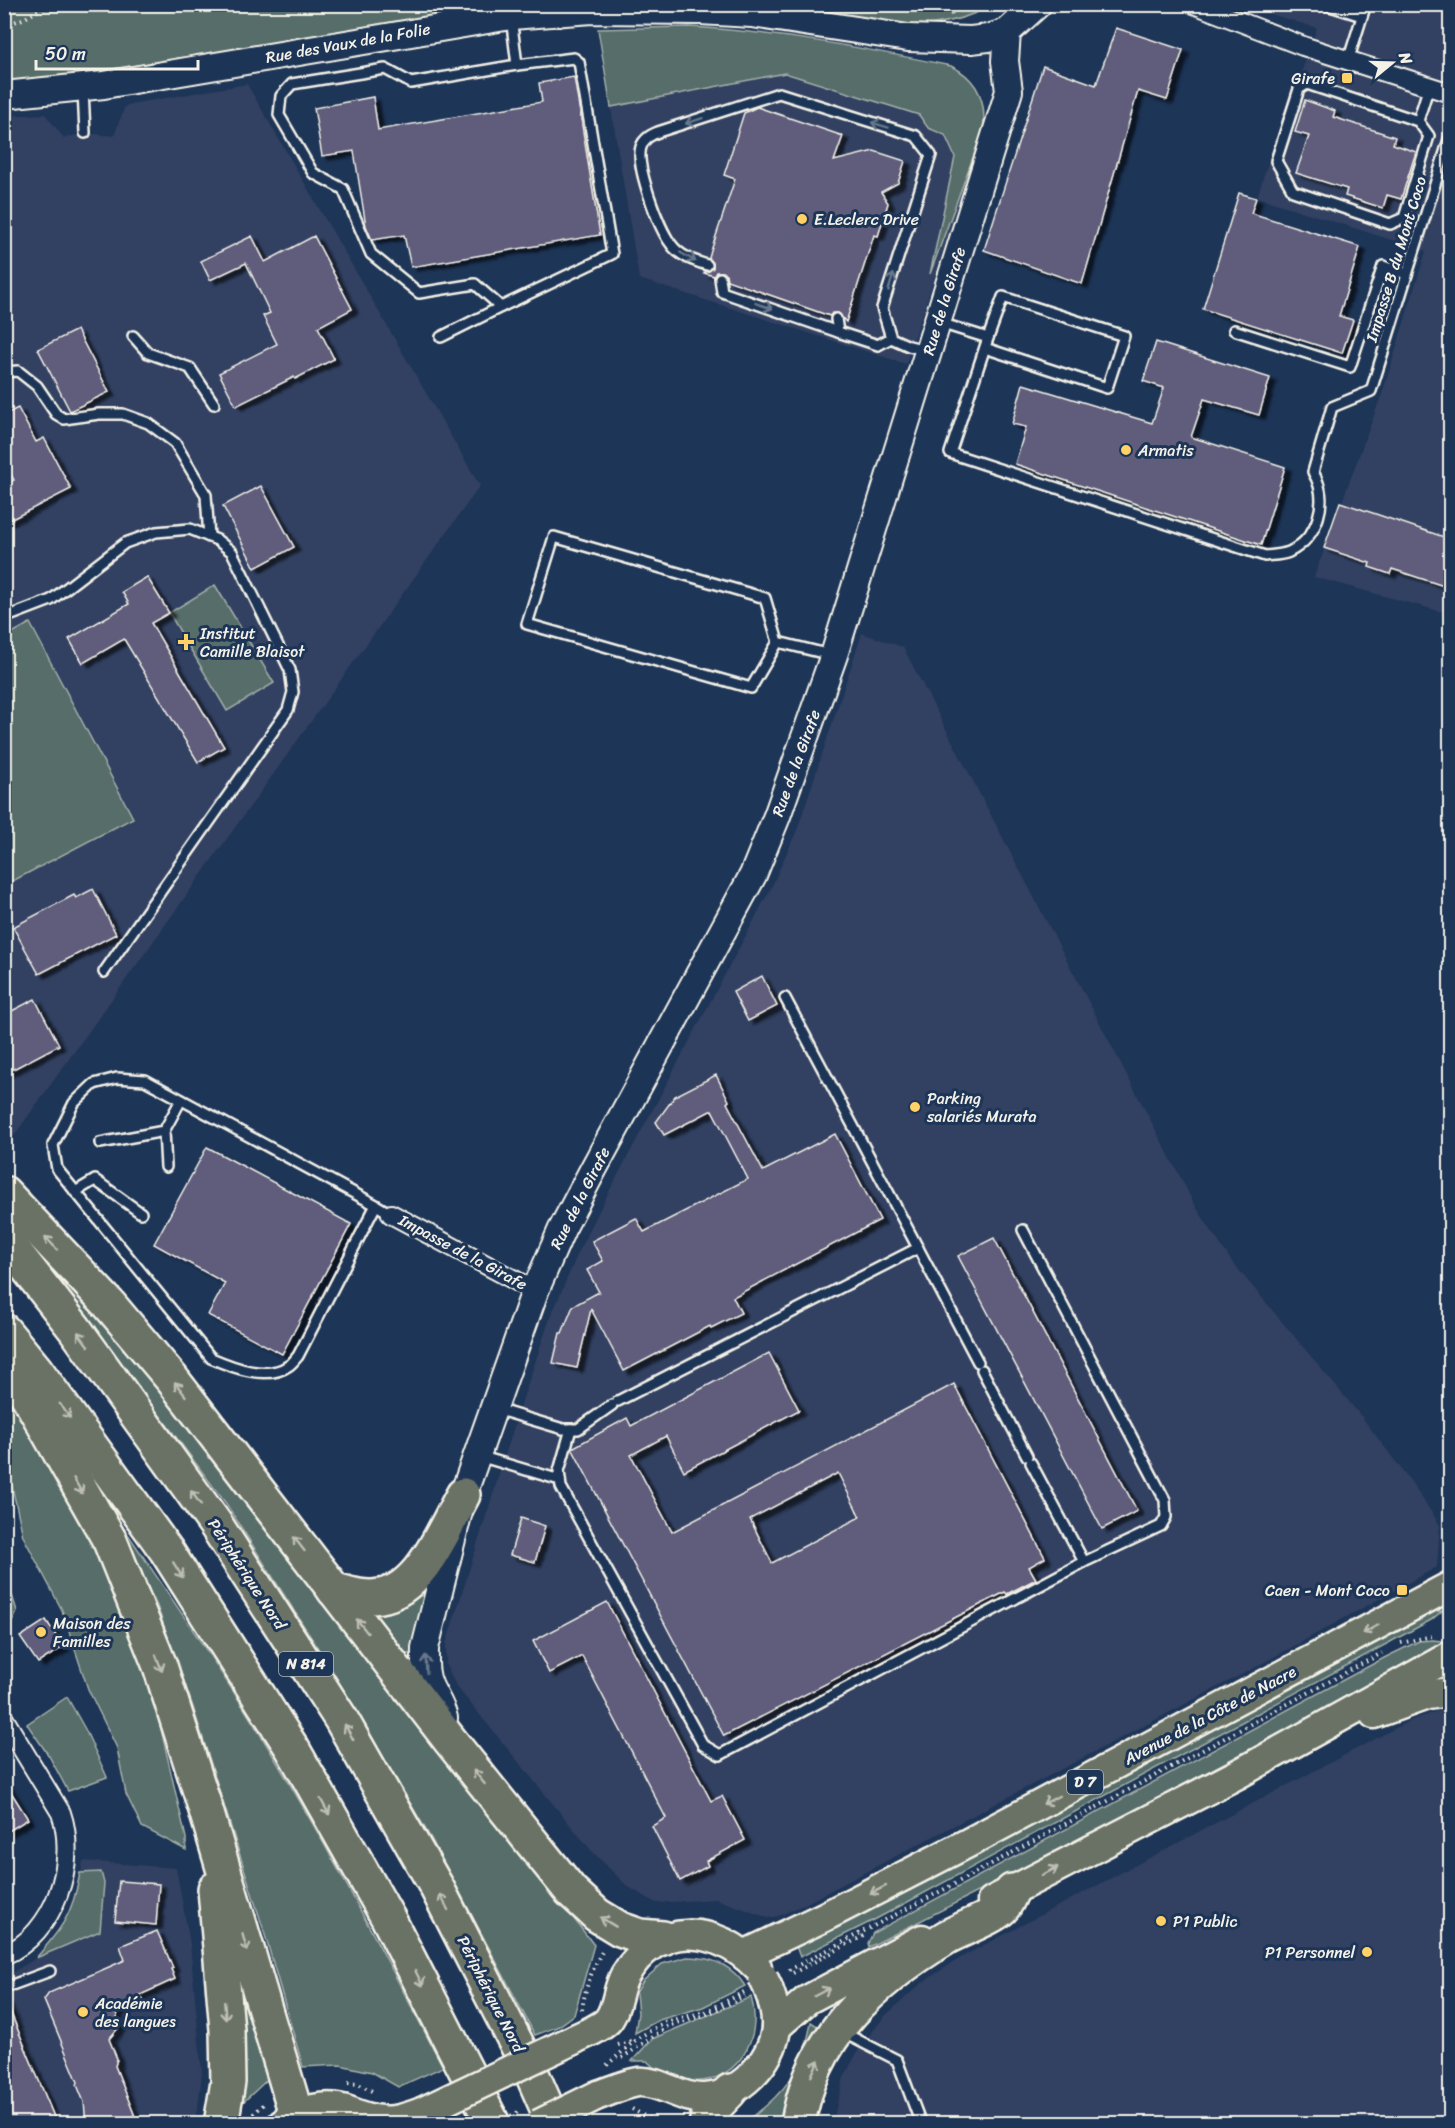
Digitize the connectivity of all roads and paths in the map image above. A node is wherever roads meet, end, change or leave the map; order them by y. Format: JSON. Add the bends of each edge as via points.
{"nodes":[{"id":1,"x":49,"y":4,"type":"edge"},
{"id":2,"x":944,"y":4,"type":"edge"},
{"id":3,"x":1038,"y":4,"type":"edge"},
{"id":4,"x":1194,"y":4,"type":"edge"},
{"id":5,"x":1324,"y":4,"type":"edge"},
{"id":6,"x":1366,"y":4,"type":"edge"},
{"id":7,"x":511,"y":16,"type":"junction"},
{"id":8,"x":1362,"y":16,"type":"junction"},
{"id":9,"x":954,"y":17,"type":"dead end"},
{"id":10,"x":4,"y":26,"type":"edge"},
{"id":11,"x":1007,"y":32,"type":"junction"},
{"id":12,"x":1348,"y":61,"type":"junction"},
{"id":13,"x":517,"y":65,"type":"junction"},
{"id":14,"x":1429,"y":86,"type":"junction"},
{"id":15,"x":83,"y":87,"type":"junction"},
{"id":16,"x":1450,"y":93,"type":"edge"},
{"id":17,"x":4,"y":95,"type":"edge"},
{"id":18,"x":1418,"y":121,"type":"junction"},
{"id":19,"x":85,"y":133,"type":"dead end"},
{"id":20,"x":1450,"y":136,"type":"edge"},
{"id":21,"x":707,"y":265,"type":"dead end"},
{"id":22,"x":1406,"y":274,"type":"junction"},
{"id":23,"x":720,"y":278,"type":"dead end"},
{"id":24,"x":501,"y":307,"type":"junction"},
{"id":25,"x":836,"y":319,"type":"dead end"},
{"id":26,"x":937,"y":322,"type":"junction"},
{"id":27,"x":1234,"y":330,"type":"dead end"},
{"id":28,"x":838,"y":332,"type":"junction"},
{"id":29,"x":133,"y":336,"type":"dead end"},
{"id":30,"x":441,"y":337,"type":"dead end"},
{"id":31,"x":891,"y":338,"type":"junction"},
{"id":32,"x":986,"y":343,"type":"junction"},
{"id":33,"x":928,"y":350,"type":"junction"},
{"id":34,"x":4,"y":372,"type":"edge"},
{"id":35,"x":214,"y":404,"type":"dead end"},
{"id":36,"x":209,"y":537,"type":"junction"},
{"id":37,"x":4,"y":618,"type":"edge"},
{"id":38,"x":778,"y":642,"type":"junction"},
{"id":39,"x":834,"y":655,"type":"junction"},
{"id":40,"x":104,"y":972,"type":"dead end"},
{"id":41,"x":785,"y":998,"type":"dead end"},
{"id":42,"x":181,"y":1100,"type":"junction"},
{"id":43,"x":164,"y":1131,"type":"junction"},
{"id":44,"x":100,"y":1143,"type":"dead end"},
{"id":45,"x":166,"y":1167,"type":"dead end"},
{"id":46,"x":75,"y":1192,"type":"junction"},
{"id":47,"x":4,"y":1193,"type":"edge"},
{"id":48,"x":383,"y":1210,"type":"junction"},
{"id":49,"x":141,"y":1213,"type":"dead end"},
{"id":50,"x":1023,"y":1230,"type":"dead end"},
{"id":51,"x":4,"y":1238,"type":"edge"},
{"id":52,"x":918,"y":1248,"type":"junction"},
{"id":53,"x":535,"y":1291,"type":"junction"},
{"id":54,"x":4,"y":1331,"type":"edge"},
{"id":55,"x":4,"y":1364,"type":"edge"},
{"id":56,"x":493,"y":1408,"type":"junction"},
{"id":57,"x":571,"y":1429,"type":"junction"},
{"id":58,"x":477,"y":1456,"type":"junction"},
{"id":59,"x":560,"y":1480,"type":"junction"},
{"id":60,"x":463,"y":1495,"type":"junction"},
{"id":61,"x":1084,"y":1562,"type":"junction"},
{"id":62,"x":1450,"y":1586,"type":"edge"},
{"id":63,"x":334,"y":1590,"type":"junction"},
{"id":64,"x":1437,"y":1600,"type":"edge"},
{"id":65,"x":1443,"y":1646,"type":"edge"},
{"id":66,"x":1393,"y":1647,"type":"dead end"},
{"id":67,"x":1383,"y":1653,"type":"dead end"},
{"id":68,"x":1450,"y":1692,"type":"edge"},
{"id":69,"x":4,"y":1719,"type":"edge"},
{"id":70,"x":449,"y":1739,"type":"junction"},
{"id":71,"x":1238,"y":1774,"type":"junction"},
{"id":72,"x":206,"y":1807,"type":"junction"},
{"id":73,"x":1012,"y":1891,"type":"junction"},
{"id":74,"x":663,"y":1938,"type":"junction"},
{"id":75,"x":4,"y":1955,"type":"edge"},
{"id":76,"x":744,"y":1955,"type":"junction"},
{"id":77,"x":50,"y":1971,"type":"dead end"},
{"id":78,"x":767,"y":1983,"type":"junction"},
{"id":79,"x":12,"y":1985,"type":"dead end"},
{"id":80,"x":776,"y":2027,"type":"junction"},
{"id":81,"x":836,"y":2029,"type":"junction"},
{"id":82,"x":622,"y":2058,"type":"dead end"},
{"id":83,"x":601,"y":2081,"type":"junction"},
{"id":84,"x":729,"y":2091,"type":"junction"},
{"id":85,"x":624,"y":2107,"type":"dead end"},
{"id":86,"x":289,"y":2119,"type":"edge"},
{"id":87,"x":221,"y":2124,"type":"edge"},
{"id":88,"x":493,"y":2124,"type":"edge"},
{"id":89,"x":539,"y":2124,"type":"edge"},
{"id":90,"x":554,"y":2124,"type":"edge"},
{"id":91,"x":658,"y":2124,"type":"edge"},
{"id":92,"x":706,"y":2124,"type":"edge"},
{"id":93,"x":798,"y":2124,"type":"edge"},
{"id":94,"x":921,"y":2124,"type":"edge"}],
"edges":[{"from":1,"to":10,"type":"path"},
{"from":2,"to":9,"type":"path"},
{"from":3,"to":11,"type":"street"},
{"from":4,"to":12,"type":"street"},
{"from":5,"to":8,"type":"lane"},
{"from":6,"to":8,"type":"lane"},
{"from":7,"to":11,"type":"street","name":"Rue des Vaux de la Folie","via":[[592,10],[700,10],[908,38],[971,40]]},
{"from":7,"to":13,"type":"lane"},
{"from":7,"to":15,"type":"street","name":"Rue des Vaux de la Folie"},
{"from":8,"to":12,"type":"lane"},
{"from":11,"to":26,"type":"street","name":"Rue de la Girafe","via":[[1009,91]]},
{"from":12,"to":14,"type":"street"},
{"from":13,"to":24,"type":"lane","via":[[574,58],[579,62],[612,254]]},
{"from":13,"to":24,"type":"lane","via":[[411,83],[385,69],[292,84],[281,96],[279,116],[313,173],[343,189],[371,254],[419,293],[475,284]]},
{"from":14,"to":16,"type":"street"},
{"from":14,"to":18,"type":"lane"},
{"from":15,"to":17,"type":"street","name":"Rue des Vaux de la Folie"},
{"from":15,"to":19,"type":"lane"},
{"from":18,"to":18,"type":"lane","via":[[1307,84],[1299,89],[1276,161],[1293,191],[1390,224],[1404,218],[1429,136]]},
{"from":20,"to":22,"type":"lane","name":"Impasse B du Mont Coco"},
{"from":31,"to":21,"type":"lane","one_way":true,"via":[[882,308],[931,155],[916,136],[780,93],[648,137],[642,145],[640,167],[665,234],[685,257]]},
{"from":22,"to":27,"type":"lane","via":[[1383,266],[1350,367]]},
{"from":22,"to":32,"type":"lane","name":"Impasse B du Mont Coco","via":[[1371,391],[1332,407],[1313,472],[1320,483],[1321,503],[1310,537],[1286,554],[1265,556],[950,453]]},
{"from":23,"to":28,"type":"lane","one_way":true,"via":[[722,292]]},
{"from":24,"to":30,"type":"lane"},
{"from":25,"to":28,"type":"lane"},
{"from":26,"to":32,"type":"lane"},
{"from":26,"to":33,"type":"street","name":"Rue de la Girafe"},
{"from":28,"to":31,"type":"lane","via":[[878,345]]},
{"from":29,"to":35,"type":"lane","via":[[148,353],[190,368]]},
{"from":31,"to":33,"type":"lane"},
{"from":32,"to":32,"type":"lane","via":[[1002,297],[1124,336],[1107,388]]},
{"from":33,"to":39,"type":"street","name":"Rue de la Girafe"},
{"from":34,"to":36,"type":"lane","via":[[18,371],[64,419],[123,414],[148,423],[176,443],[207,495]]},
{"from":36,"to":37,"type":"lane","via":[[190,529],[156,532],[125,543],[51,600]]},
{"from":36,"to":40,"type":"lane","via":[[232,552],[290,670],[293,692],[288,710]]},
{"from":38,"to":38,"type":"lane","via":[[765,598],[554,537],[527,624],[751,688]]},
{"from":38,"to":39,"type":"lane"},
{"from":39,"to":53,"type":"street","name":"Rue de la Girafe","via":[[753,874],[599,1158]]},
{"from":41,"to":52,"type":"lane"},
{"from":42,"to":43,"type":"lane"},
{"from":42,"to":46,"type":"lane","via":[[145,1080],[117,1078],[94,1084],[74,1103],[53,1145],[57,1169]]},
{"from":42,"to":48,"type":"lane"},
{"from":43,"to":44,"type":"lane"},
{"from":43,"to":45,"type":"lane"},
{"from":46,"to":48,"type":"lane","via":[[211,1358],[238,1370],[271,1372],[288,1367],[298,1356]]},
{"from":46,"to":49,"type":"lane","via":[[94,1180]]},
{"from":63,"to":47,"type":"highway","one_way":true,"via":[[172,1379]]},
{"from":48,"to":53,"type":"street","name":"Impasse de la Girafe"},
{"from":50,"to":61,"type":"lane","via":[[1165,1500],[1166,1517],[1161,1526]]},
{"from":90,"to":51,"type":"highway","name":"Périphérique Nord","number":"N 814","one_way":true,"via":[[441,1896],[342,1719],[216,1525],[75,1329]]},
{"from":52,"to":57,"type":"lane","via":[[615,1403],[578,1429]]},
{"from":52,"to":61,"type":"lane"},
{"from":53,"to":56,"type":"street","name":"Rue de la Girafe"},
{"from":54,"to":88,"type":"highway","one_way":true,"via":[[166,1550],[292,1748],[388,1918]]},
{"from":55,"to":72,"type":"highway","one_way":true,"via":[[29,1398],[110,1541],[160,1666]]},
{"from":56,"to":57,"type":"lane","via":[[563,1430]]},
{"from":56,"to":58,"type":"street","name":"Rue de la Girafe"},
{"from":57,"to":59,"type":"lane"},
{"from":58,"to":59,"type":"lane"},
{"from":58,"to":60,"type":"street","name":"Rue de la Girafe"},
{"from":59,"to":61,"type":"lane","via":[[703,1745],[720,1755]]},
{"from":60,"to":63,"type":"highway","via":[[422,1570],[398,1591],[365,1597]]},
{"from":70,"to":60,"type":"street","name":"Rue de la Girafe","one_way":true,"via":[[440,1704],[424,1669],[425,1648]]},
{"from":62,"to":64,"type":"main road","name":"Avenue de la Côte de Nacre","number":"D 7"},
{"from":70,"to":63,"type":"highway","one_way":true},
{"from":64,"to":76,"type":"main road","name":"Avenue de la Côte de Nacre","number":"D 7","one_way":true,"via":[[958,1849]]},
{"from":65,"to":66,"type":"path","via":[[1404,1641]]},
{"from":65,"to":71,"type":"main road"},
{"from":67,"to":78,"type":"path","via":[[867,1933]]},
{"from":68,"to":71,"type":"main road","via":[[1427,1695],[1383,1711]]},
{"from":69,"to":75,"type":"street","via":[[61,1813],[67,1844],[62,1881],[47,1917],[29,1938]]},
{"from":74,"to":70,"type":"highway","one_way":true,"via":[[620,1929],[597,1915],[571,1891]]},
{"from":73,"to":71,"type":"main road","one_way":true},
{"from":72,"to":86,"type":"highway","one_way":true},
{"from":72,"to":87,"type":"highway","one_way":true,"via":[[227,2030],[228,2082]]},
{"from":80,"to":73,"type":"main road","one_way":true,"via":[[807,2000]]},
{"from":73,"to":81,"type":"highway","via":[[1002,1909],[949,1936],[894,1972]]},
{"from":74,"to":76,"type":"main road","via":[[680,1934],[704,1936]]},
{"from":74,"to":86,"type":"main road","bridge":true,"via":[[629,1968],[608,2021],[573,2040],[422,2112],[397,2120],[380,2120],[333,2108],[315,2108]]},
{"from":76,"to":78,"type":"main road","via":[[757,1966]]},
{"from":77,"to":79,"type":"lane"},
{"from":78,"to":80,"type":"main road"},
{"from":78,"to":82,"type":"path","via":[[705,2015],[668,2026]]},
{"from":78,"to":83,"type":"path","via":[[705,2012],[665,2022],[612,2058]]},
{"from":80,"to":84,"type":"main road","via":[[764,2061],[748,2079]]},
{"from":93,"to":81,"type":"highway","one_way":true,"via":[[812,2075]]},
{"from":81,"to":94,"type":"lane","via":[[897,2060]]},
{"from":83,"to":84,"type":"main road","via":[[639,2082],[694,2098]]},
{"from":83,"to":89,"type":"main road","bridge":true},
{"from":84,"to":92,"type":"highway","via":[[709,2113]]},
{"from":85,"to":91,"type":"path"}]}
